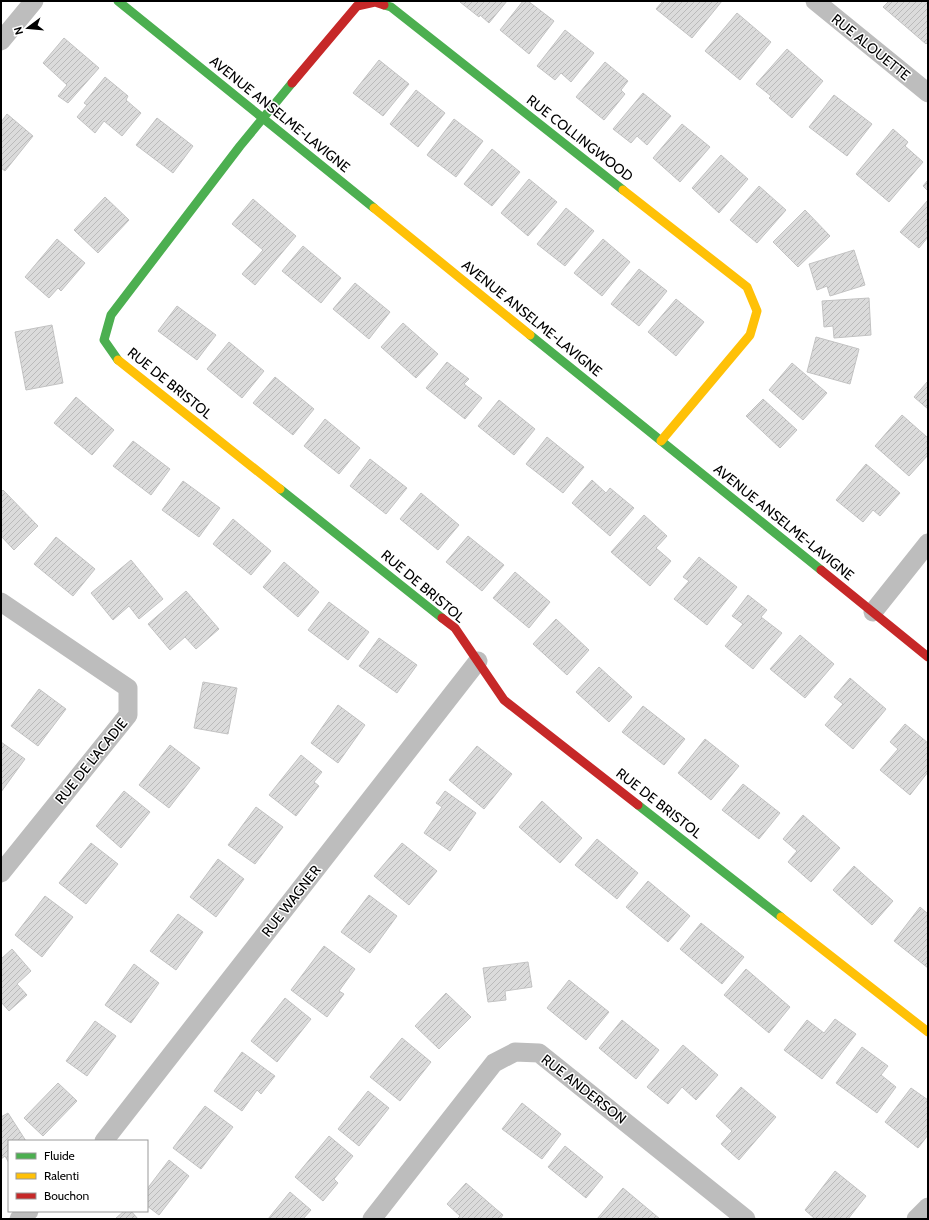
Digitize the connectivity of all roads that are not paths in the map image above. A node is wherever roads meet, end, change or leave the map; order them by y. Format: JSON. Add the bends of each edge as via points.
{"nodes":[{"id":1,"x":34,"y":1,"type":"edge"},
{"id":2,"x":118,"y":1,"type":"edge"},
{"id":3,"x":814,"y":1,"type":"edge"},
{"id":4,"x":1,"y":42,"type":"edge"},
{"id":5,"x":928,"y":92,"type":"edge"},
{"id":6,"x":262,"y":119,"type":"junction"},
{"id":7,"x":661,"y":441,"type":"junction"},
{"id":8,"x":928,"y":543,"type":"edge"},
{"id":9,"x":1,"y":602,"type":"edge"},
{"id":10,"x":872,"y":612,"type":"junction"},
{"id":11,"x":928,"y":657,"type":"edge"},
{"id":12,"x":478,"y":661,"type":"junction"},
{"id":13,"x":1,"y":873,"type":"edge"},
{"id":14,"x":928,"y":1032,"type":"edge"},
{"id":15,"x":105,"y":1140,"type":"edge"},
{"id":16,"x":928,"y":1207,"type":"edge"},
{"id":17,"x":29,"y":1212,"type":"edge"},
{"id":18,"x":19,"y":1219,"type":"edge"},
{"id":19,"x":372,"y":1219,"type":"edge"},
{"id":20,"x":746,"y":1219,"type":"edge"},
{"id":21,"x":916,"y":1219,"type":"edge"}],
"edges":[{"from":1,"to":4,"type":"street"},
{"from":2,"to":6,"type":"street","name":"AVENUE ANSELME-LAVIGNE"},
{"from":3,"to":5,"type":"street","name":"RUE ALOUETTE"},
{"from":6,"to":7,"type":"street","name":"AVENUE ANSELME-LAVIGNE"},
{"from":6,"to":7,"type":"street","name":"RUE COLLINGWOOD","via":[[357,6],[375,2],[391,7],[747,287],[757,311],[750,334]]},
{"from":6,"to":12,"type":"street","name":"RUE DE BRISTOL","via":[[111,315],[104,340],[119,361],[455,628]]},
{"from":7,"to":10,"type":"street","name":"AVENUE ANSELME-LAVIGNE"},
{"from":8,"to":10,"type":"street"},
{"from":9,"to":13,"type":"street","name":"RUE DE L'ACADIE","via":[[128,688],[128,714]]},
{"from":10,"to":11,"type":"street","name":"AVENUE ANSELME-LAVIGNE"},
{"from":12,"to":14,"type":"street","name":"RUE DE BRISTOL","via":[[504,700]]},
{"from":12,"to":15,"type":"street","name":"RUE WAGNER"},
{"from":16,"to":21,"type":"street"},
{"from":17,"to":18,"type":"street"},
{"from":19,"to":20,"type":"street","name":"RUE ANDERSON","via":[[494,1062],[515,1052],[539,1053]]}]}
